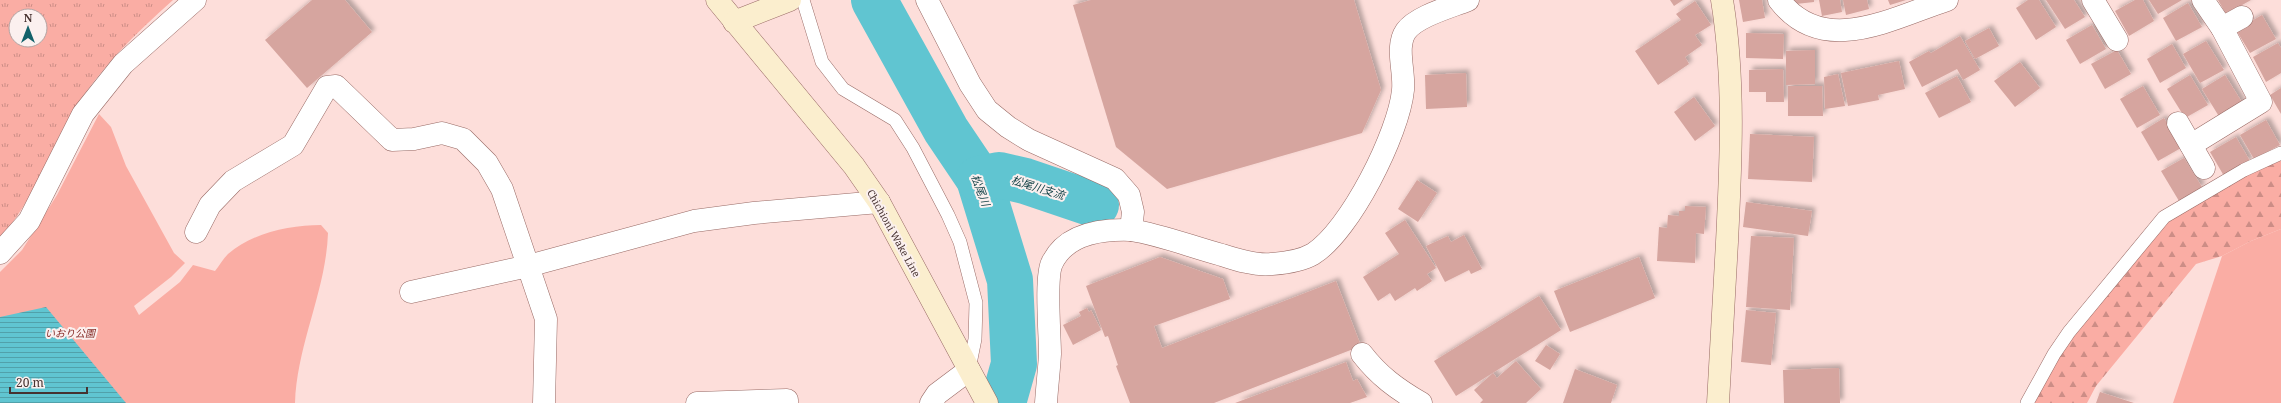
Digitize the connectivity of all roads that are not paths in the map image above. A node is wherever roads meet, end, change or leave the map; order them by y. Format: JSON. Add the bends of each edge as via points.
{"nodes":[{"id":1,"x":195,"y":0,"type":"edge"},
{"id":2,"x":717,"y":0,"type":"edge"},
{"id":3,"x":790,"y":0,"type":"edge"},
{"id":4,"x":803,"y":0,"type":"edge"},
{"id":5,"x":927,"y":0,"type":"edge"},
{"id":6,"x":1468,"y":0,"type":"edge"},
{"id":7,"x":1722,"y":0,"type":"edge"},
{"id":8,"x":1779,"y":0,"type":"edge"},
{"id":9,"x":1947,"y":0,"type":"edge"},
{"id":10,"x":2092,"y":0,"type":"edge"},
{"id":11,"x":2203,"y":0,"type":"edge"},
{"id":12,"x":2242,"y":17,"type":"dead end"},
{"id":13,"x":734,"y":22,"type":"junction"},
{"id":14,"x":2222,"y":28,"type":"junction"},
{"id":15,"x":2117,"y":40,"type":"dead end"},
{"id":16,"x":2178,"y":123,"type":"dead end"},
{"id":17,"x":2191,"y":145,"type":"junction"},
{"id":18,"x":2281,"y":153,"type":"edge"},
{"id":19,"x":2204,"y":168,"type":"dead end"},
{"id":20,"x":879,"y":202,"type":"junction"},
{"id":21,"x":1131,"y":230,"type":"junction"},
{"id":22,"x":196,"y":232,"type":"dead end"},
{"id":23,"x":0,"y":252,"type":"edge"},
{"id":24,"x":528,"y":266,"type":"junction"},
{"id":25,"x":411,"y":292,"type":"dead end"},
{"id":26,"x":1362,"y":354,"type":"dead end"},
{"id":27,"x":978,"y":386,"type":"edge"},
{"id":28,"x":544,"y":403,"type":"edge"},
{"id":29,"x":697,"y":403,"type":"edge"},
{"id":30,"x":787,"y":403,"type":"edge"},
{"id":31,"x":931,"y":403,"type":"edge"},
{"id":32,"x":1046,"y":403,"type":"edge"},
{"id":33,"x":1421,"y":403,"type":"edge"},
{"id":34,"x":1718,"y":403,"type":"edge"},
{"id":35,"x":2026,"y":403,"type":"edge"}],
"edges":[{"from":1,"to":23,"type":"street","via":[[123,64],[84,114],[29,221]]},
{"from":2,"to":13,"type":"main road","name":"Chichioni Wake Line"},
{"from":3,"to":13,"type":"main road"},
{"from":4,"to":27,"type":"lane","via":[[822,62],[843,89],[895,120],[913,148],[960,242],[976,303]]},
{"from":5,"to":21,"type":"street","via":[[970,84],[987,110],[1029,140],[1115,179],[1128,195],[1133,212]]},
{"from":6,"to":21,"type":"street","via":[[1419,20],[1407,30],[1400,41],[1403,90],[1396,119],[1367,185],[1343,225],[1326,244],[1312,254],[1287,263],[1270,265],[1228,257],[1153,234]]},
{"from":7,"to":34,"type":"main road","via":[[1729,42],[1732,95],[1731,176]]},
{"from":8,"to":9,"type":"street","via":[[1794,17],[1808,25],[1841,32],[1880,23]]},
{"from":10,"to":15,"type":"street"},
{"from":11,"to":14,"type":"street"},
{"from":12,"to":14,"type":"street"},
{"from":13,"to":20,"type":"main road","name":"Chichioni Wake Line","via":[[854,166]]},
{"from":14,"to":17,"type":"street","via":[[2261,102]]},
{"from":16,"to":17,"type":"street"},
{"from":17,"to":19,"type":"street"},
{"from":18,"to":35,"type":"lane","via":[[2231,178],[2164,217],[2069,332]]},
{"from":20,"to":24,"type":"street","via":[[754,213],[694,222]]},
{"from":20,"to":27,"type":"main road","name":"Chichioni Wake Line"},
{"from":21,"to":32,"type":"street","via":[[1109,230],[1084,235],[1070,243],[1052,263],[1049,278],[1050,356]]},
{"from":22,"to":24,"type":"street","via":[[210,205],[233,181],[293,145],[328,87],[336,86],[392,140],[414,139],[442,133],[463,139],[487,163],[502,189]]},
{"from":24,"to":25,"type":"street"},
{"from":24,"to":28,"type":"street","via":[[546,319]]},
{"from":26,"to":33,"type":"street","via":[[1376,372],[1392,386]]},
{"from":27,"to":31,"type":"street","via":[[937,394]]},
{"from":29,"to":30,"type":"street","via":[[787,400]]}]}
